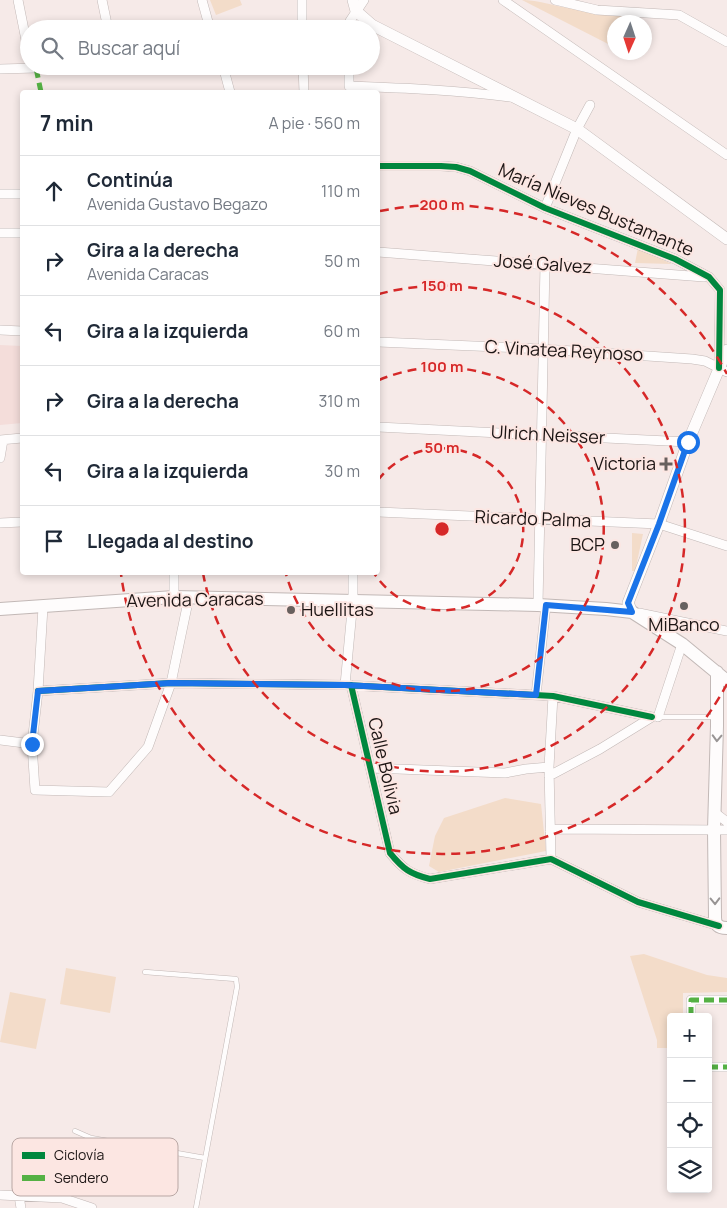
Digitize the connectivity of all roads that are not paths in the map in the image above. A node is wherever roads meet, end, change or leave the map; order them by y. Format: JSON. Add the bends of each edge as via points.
{"nodes":[{"id":1,"x":18,"y":0,"type":"edge"},
{"id":2,"x":102,"y":0,"type":"edge"},
{"id":3,"x":202,"y":0,"type":"edge"},
{"id":4,"x":302,"y":0,"type":"edge"},
{"id":5,"x":364,"y":0,"type":"edge"},
{"id":6,"x":503,"y":0,"type":"edge"},
{"id":7,"x":555,"y":0,"type":"edge"},
{"id":8,"x":355,"y":5,"type":"edge"},
{"id":9,"x":22,"y":20,"type":"edge"},
{"id":10,"x":106,"y":20,"type":"edge"},
{"id":11,"x":208,"y":20,"type":"edge"},
{"id":12,"x":302,"y":20,"type":"edge"},
{"id":13,"x":350,"y":20,"type":"edge"},
{"id":14,"x":368,"y":20,"type":"edge"},
{"id":15,"x":380,"y":29,"type":"edge"},
{"id":16,"x":727,"y":42,"type":"edge"},
{"id":17,"x":20,"y":68,"type":"edge"},
{"id":18,"x":0,"y":69,"type":"edge"},
{"id":19,"x":225,"y":75,"type":"edge"},
{"id":20,"x":303,"y":75,"type":"edge"},
{"id":21,"x":349,"y":75,"type":"edge"},
{"id":22,"x":229,"y":90,"type":"edge"},
{"id":23,"x":304,"y":90,"type":"edge"},
{"id":24,"x":515,"y":98,"type":"junction"},
{"id":25,"x":590,"y":105,"type":"dead end"},
{"id":26,"x":577,"y":129,"type":"junction"},
{"id":27,"x":727,"y":155,"type":"edge"},
{"id":28,"x":380,"y":166,"type":"edge"},
{"id":29,"x":0,"y":194,"type":"edge"},
{"id":30,"x":20,"y":194,"type":"edge"},
{"id":31,"x":545,"y":208,"type":"junction"},
{"id":32,"x":0,"y":233,"type":"edge"},
{"id":33,"x":20,"y":233,"type":"edge"},
{"id":34,"x":727,"y":239,"type":"edge"},
{"id":35,"x":380,"y":252,"type":"edge"},
{"id":36,"x":545,"y":264,"type":"junction"},
{"id":37,"x":709,"y":277,"type":"junction"},
{"id":38,"x":0,"y":330,"type":"edge"},
{"id":39,"x":20,"y":331,"type":"edge"},
{"id":40,"x":380,"y":342,"type":"edge"},
{"id":41,"x":543,"y":349,"type":"junction"},
{"id":42,"x":727,"y":350,"type":"edge"},
{"id":43,"x":723,"y":370,"type":"edge"},
{"id":44,"x":380,"y":426,"type":"edge"},
{"id":45,"x":541,"y":435,"type":"junction"},
{"id":46,"x":20,"y":438,"type":"edge"},
{"id":47,"x":1,"y":440,"type":"edge"},
{"id":48,"x":688,"y":442,"type":"junction"},
{"id":49,"x":0,"y":458,"type":"edge"},
{"id":50,"x":380,"y":512,"type":"edge"},
{"id":51,"x":540,"y":519,"type":"junction"},
{"id":52,"x":20,"y":522,"type":"edge"},
{"id":53,"x":0,"y":523,"type":"edge"},
{"id":54,"x":659,"y":524,"type":"junction"},
{"id":55,"x":727,"y":546,"type":"edge"},
{"id":56,"x":174,"y":575,"type":"edge"},
{"id":57,"x":353,"y":575,"type":"edge"},
{"id":58,"x":174,"y":597,"type":"junction"},
{"id":59,"x":189,"y":597,"type":"junction"},
{"id":60,"x":353,"y":600,"type":"junction"},
{"id":61,"x":542,"y":605,"type":"junction"},
{"id":62,"x":43,"y":607,"type":"junction"},
{"id":63,"x":0,"y":609,"type":"edge"},
{"id":64,"x":632,"y":612,"type":"junction"},
{"id":65,"x":727,"y":631,"type":"edge"},
{"id":66,"x":682,"y":644,"type":"junction"},
{"id":67,"x":717,"y":672,"type":"junction"},
{"id":68,"x":727,"y":681,"type":"edge"},
{"id":69,"x":171,"y":683,"type":"junction"},
{"id":70,"x":348,"y":685,"type":"junction"},
{"id":71,"x":38,"y":691,"type":"junction"},
{"id":72,"x":536,"y":695,"type":"junction"},
{"id":73,"x":553,"y":696,"type":"junction"},
{"id":74,"x":655,"y":717,"type":"junction"},
{"id":75,"x":717,"y":717,"type":"junction"},
{"id":76,"x":0,"y":740,"type":"edge"},
{"id":77,"x":32,"y":744,"type":"junction"},
{"id":78,"x":370,"y":768,"type":"junction"},
{"id":79,"x":549,"y":772,"type":"junction"},
{"id":80,"x":714,"y":812,"type":"junction"},
{"id":81,"x":727,"y":822,"type":"edge"},
{"id":82,"x":550,"y":829,"type":"junction"},
{"id":83,"x":714,"y":830,"type":"junction"},
{"id":84,"x":727,"y":830,"type":"edge"},
{"id":85,"x":551,"y":859,"type":"junction"},
{"id":86,"x":723,"y":927,"type":"edge"},
{"id":87,"x":145,"y":972,"type":"dead end"},
{"id":88,"x":727,"y":1000,"type":"edge"},
{"id":89,"x":691,"y":1013,"type":"edge"},
{"id":90,"x":712,"y":1067,"type":"edge"},
{"id":91,"x":727,"y":1067,"type":"edge"},
{"id":92,"x":75,"y":1131,"type":"dead end"},
{"id":93,"x":91,"y":1138,"type":"edge"},
{"id":94,"x":178,"y":1153,"type":"edge"},
{"id":95,"x":205,"y":1158,"type":"junction"},
{"id":96,"x":19,"y":1196,"type":"joint"},
{"id":97,"x":21,"y":1208,"type":"edge"},
{"id":98,"x":92,"y":1208,"type":"edge"},
{"id":99,"x":196,"y":1208,"type":"edge"}],
"edges":[{"from":1,"to":9,"type":"street"},
{"from":2,"to":10,"type":"street"},
{"from":3,"to":11,"type":"street"},
{"from":4,"to":12,"type":"street"},
{"from":5,"to":8,"type":"street"},
{"from":6,"to":27,"type":"street"},
{"from":7,"to":16,"type":"street","via":[[597,10],[679,15]]},
{"from":8,"to":13,"type":"street"},
{"from":8,"to":14,"type":"street"},
{"from":15,"to":24,"type":"street"},
{"from":17,"to":18,"type":"street"},
{"from":19,"to":22,"type":"street"},
{"from":20,"to":23,"type":"street"},
{"from":21,"to":24,"type":"street","via":[[349,86],[470,92]]},
{"from":24,"to":26,"type":"street"},
{"from":25,"to":26,"type":"street"},
{"from":26,"to":31,"type":"street"},
{"from":26,"to":34,"type":"street"},
{"from":28,"to":31,"type":"street","name":"María Nieves Bustamante","via":[[456,167]]},
{"from":29,"to":30,"type":"street"},
{"from":31,"to":37,"type":"street","name":"María Nieves Bustamante","via":[[675,259]]},
{"from":32,"to":33,"type":"street"},
{"from":35,"to":36,"type":"street","name":"José Galvez"},
{"from":36,"to":37,"type":"street","name":"José Galvez"},
{"from":36,"to":41,"type":"street"},
{"from":37,"to":43,"type":"street","name":"María Nieves Bustamante","via":[[720,290]]},
{"from":38,"to":39,"type":"street"},
{"from":40,"to":41,"type":"street","name":"C. Vinatea Reynoso"},
{"from":41,"to":43,"type":"street","name":"C. Vinatea Reynoso","via":[[692,358]]},
{"from":41,"to":45,"type":"street"},
{"from":42,"to":43,"type":"street"},
{"from":43,"to":48,"type":"street"},
{"from":44,"to":45,"type":"street","name":"Ulrich Neisser"},
{"from":45,"to":48,"type":"street","name":"Ulrich Neisser"},
{"from":45,"to":51,"type":"street"},
{"from":46,"to":47,"type":"street"},
{"from":47,"to":49,"type":"street"},
{"from":48,"to":54,"type":"street"},
{"from":50,"to":51,"type":"street","name":"Ricardo Palma"},
{"from":51,"to":54,"type":"street","name":"Ricardo Palma"},
{"from":51,"to":61,"type":"street"},
{"from":52,"to":53,"type":"street"},
{"from":54,"to":55,"type":"street","name":"Ricardo Palma"},
{"from":54,"to":64,"type":"street","via":[[628,603]]},
{"from":56,"to":58,"type":"street"},
{"from":57,"to":60,"type":"street","name":"Calle Bolivia"},
{"from":58,"to":59,"type":"main road","name":"Avenida Caracas"},
{"from":58,"to":62,"type":"main road","name":"Avenida Caracas"},
{"from":59,"to":60,"type":"main road","name":"Avenida Caracas"},
{"from":59,"to":69,"type":"street"},
{"from":60,"to":61,"type":"main road","name":"Avenida Caracas"},
{"from":60,"to":70,"type":"street","name":"Calle Bolivia"},
{"from":61,"to":64,"type":"main road","name":"Avenida Caracas"},
{"from":61,"to":72,"type":"street"},
{"from":62,"to":63,"type":"main road","name":"Avenida Caracas"},
{"from":62,"to":71,"type":"street"},
{"from":64,"to":65,"type":"street"},
{"from":64,"to":66,"type":"main road","name":"Avenida Caracas"},
{"from":66,"to":67,"type":"main road","name":"Avenida Caracas"},
{"from":66,"to":74,"type":"street"},
{"from":67,"to":68,"type":"main road","name":"Avenida Caracas"},
{"from":67,"to":75,"type":"main road"},
{"from":69,"to":70,"type":"street"},
{"from":69,"to":71,"type":"street"},
{"from":69,"to":77,"type":"street","via":[[148,746],[109,792],[35,790]]},
{"from":70,"to":72,"type":"street"},
{"from":70,"to":78,"type":"street","name":"Calle Bolivia"},
{"from":71,"to":77,"type":"street"},
{"from":72,"to":73,"type":"street"},
{"from":73,"to":74,"type":"street"},
{"from":73,"to":79,"type":"street"},
{"from":74,"to":75,"type":"lane"},
{"from":74,"to":79,"type":"street","via":[[600,749]]},
{"from":75,"to":80,"type":"main road","one_way":true},
{"from":76,"to":77,"type":"street"},
{"from":78,"to":79,"type":"street"},
{"from":78,"to":85,"type":"street","name":"Calle Bolivia","via":[[390,853],[400,866],[413,874],[430,879]]},
{"from":79,"to":82,"type":"street"},
{"from":80,"to":81,"type":"street"},
{"from":80,"to":83,"type":"main road"},
{"from":82,"to":83,"type":"street"},
{"from":82,"to":85,"type":"street"},
{"from":83,"to":84,"type":"street"},
{"from":83,"to":86,"type":"main road","one_way":true,"via":[[715,917]]},
{"from":85,"to":86,"type":"street","via":[[638,902]]},
{"from":87,"to":95,"type":"lane","via":[[236,979],[238,987]]},
{"from":88,"to":89,"type":"street","via":[[691,1000]]},
{"from":90,"to":91,"type":"street"},
{"from":92,"to":93,"type":"lane"},
{"from":94,"to":95,"type":"lane"},
{"from":95,"to":99,"type":"lane"},
{"from":96,"to":97,"type":"street"},
{"from":96,"to":98,"type":"street","via":[[62,1198]]}]}
